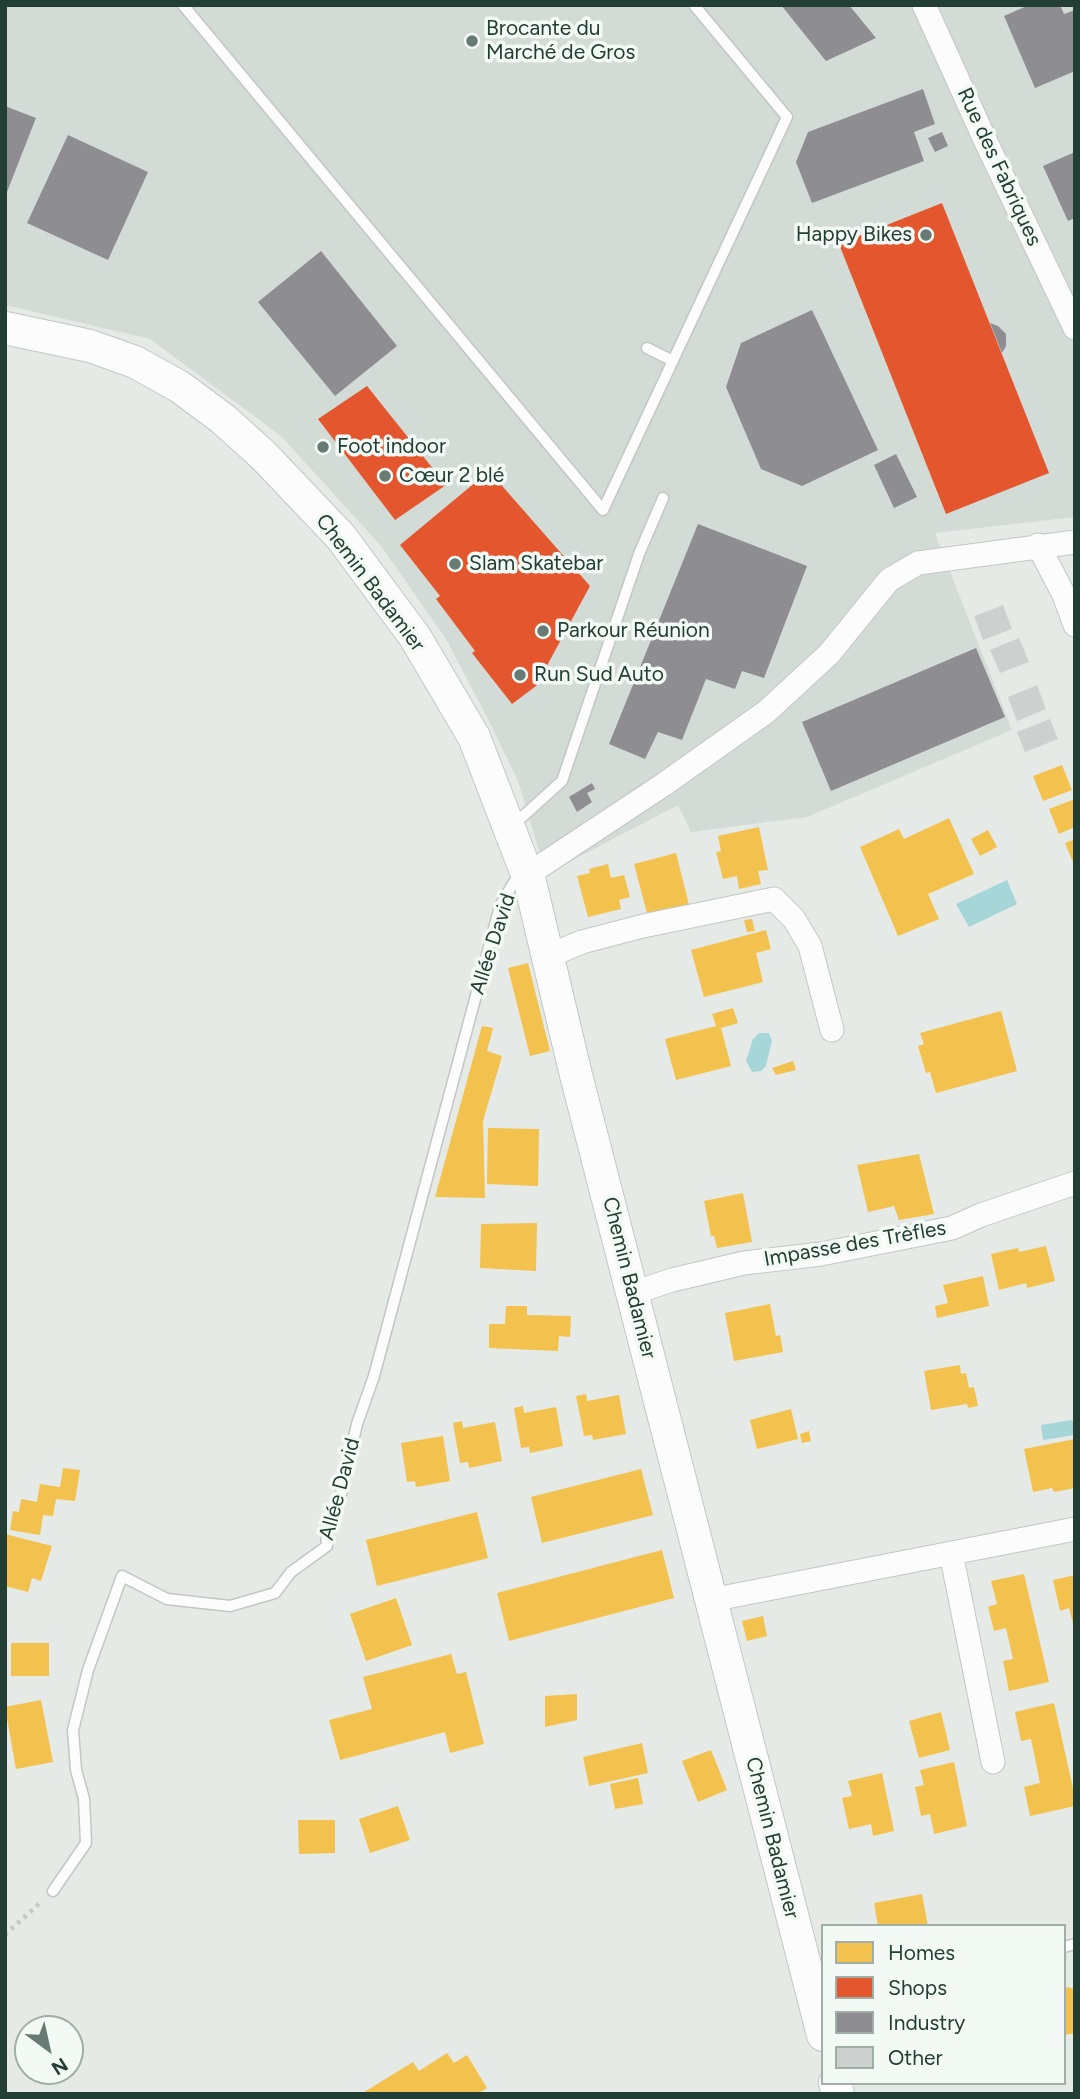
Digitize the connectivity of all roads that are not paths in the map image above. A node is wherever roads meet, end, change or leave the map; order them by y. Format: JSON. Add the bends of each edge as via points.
{"nodes":[{"id":1,"x":183,"y":5,"type":"edge"},
{"id":2,"x":694,"y":5,"type":"edge"},
{"id":3,"x":924,"y":5,"type":"edge"},
{"id":4,"x":5,"y":328,"type":"edge"},
{"id":5,"x":1075,"y":328,"type":"edge"},
{"id":6,"x":647,"y":348,"type":"dead end"},
{"id":7,"x":673,"y":361,"type":"junction"},
{"id":8,"x":663,"y":498,"type":"dead end"},
{"id":9,"x":1075,"y":542,"type":"edge"},
{"id":10,"x":1038,"y":545,"type":"junction"},
{"id":11,"x":1075,"y":625,"type":"edge"},
{"id":12,"x":509,"y":829,"type":"junction"},
{"id":13,"x":527,"y":874,"type":"junction"},
{"id":14,"x":548,"y":956,"type":"junction"},
{"id":15,"x":832,"y":1030,"type":"dead end"},
{"id":16,"x":1075,"y":1183,"type":"edge"},
{"id":17,"x":632,"y":1293,"type":"junction"},
{"id":18,"x":1075,"y":1530,"type":"edge"},
{"id":19,"x":951,"y":1553,"type":"junction"},
{"id":20,"x":711,"y":1600,"type":"junction"},
{"id":21,"x":993,"y":1762,"type":"dead end"},
{"id":22,"x":53,"y":1891,"type":"road end"},
{"id":23,"x":818,"y":1998,"type":"edge"},
{"id":24,"x":821,"y":2020,"type":"edge"}],
"edges":[{"from":1,"to":7,"type":"lane","via":[[603,510]]},
{"from":2,"to":7,"type":"lane","via":[[787,117]]},
{"from":3,"to":5,"type":"street","name":"Rue des Fabriques"},
{"from":4,"to":12,"type":"street","name":"Chemin Badamier","via":[[90,346],[135,362],[180,387],[263,455],[341,537],[415,637],[474,737]]},
{"from":6,"to":7,"type":"lane"},
{"from":8,"to":12,"type":"lane","via":[[639,554],[562,781]]},
{"from":9,"to":10,"type":"street"},
{"from":10,"to":11,"type":"street","via":[[1065,595]]},
{"from":10,"to":13,"type":"street","via":[[918,563],[889,580],[829,654],[766,712]]},
{"from":12,"to":13,"type":"street","name":"Chemin Badamier"},
{"from":13,"to":14,"type":"street","name":"Chemin Badamier"},
{"from":13,"to":22,"type":"lane","name":"Allée David","via":[[514,882],[500,906],[374,1376],[356,1424],[341,1494],[326,1528],[327,1546],[291,1572],[275,1593],[230,1606],[167,1600],[122,1576],[88,1670],[73,1730],[86,1843]]},
{"from":14,"to":15,"type":"street","via":[[643,926],[774,899],[794,919],[810,946]]},
{"from":14,"to":17,"type":"street","name":"Chemin Badamier"},
{"from":16,"to":17,"type":"street","name":"Impasse des Trèfles","via":[[952,1228],[732,1266]]},
{"from":17,"to":20,"type":"street","name":"Chemin Badamier"},
{"from":18,"to":19,"type":"street"},
{"from":19,"to":20,"type":"street"},
{"from":19,"to":21,"type":"street"},
{"from":20,"to":23,"type":"street","name":"Chemin Badamier"},
{"from":23,"to":24,"type":"street","name":"Chemin Badamier"}]}
